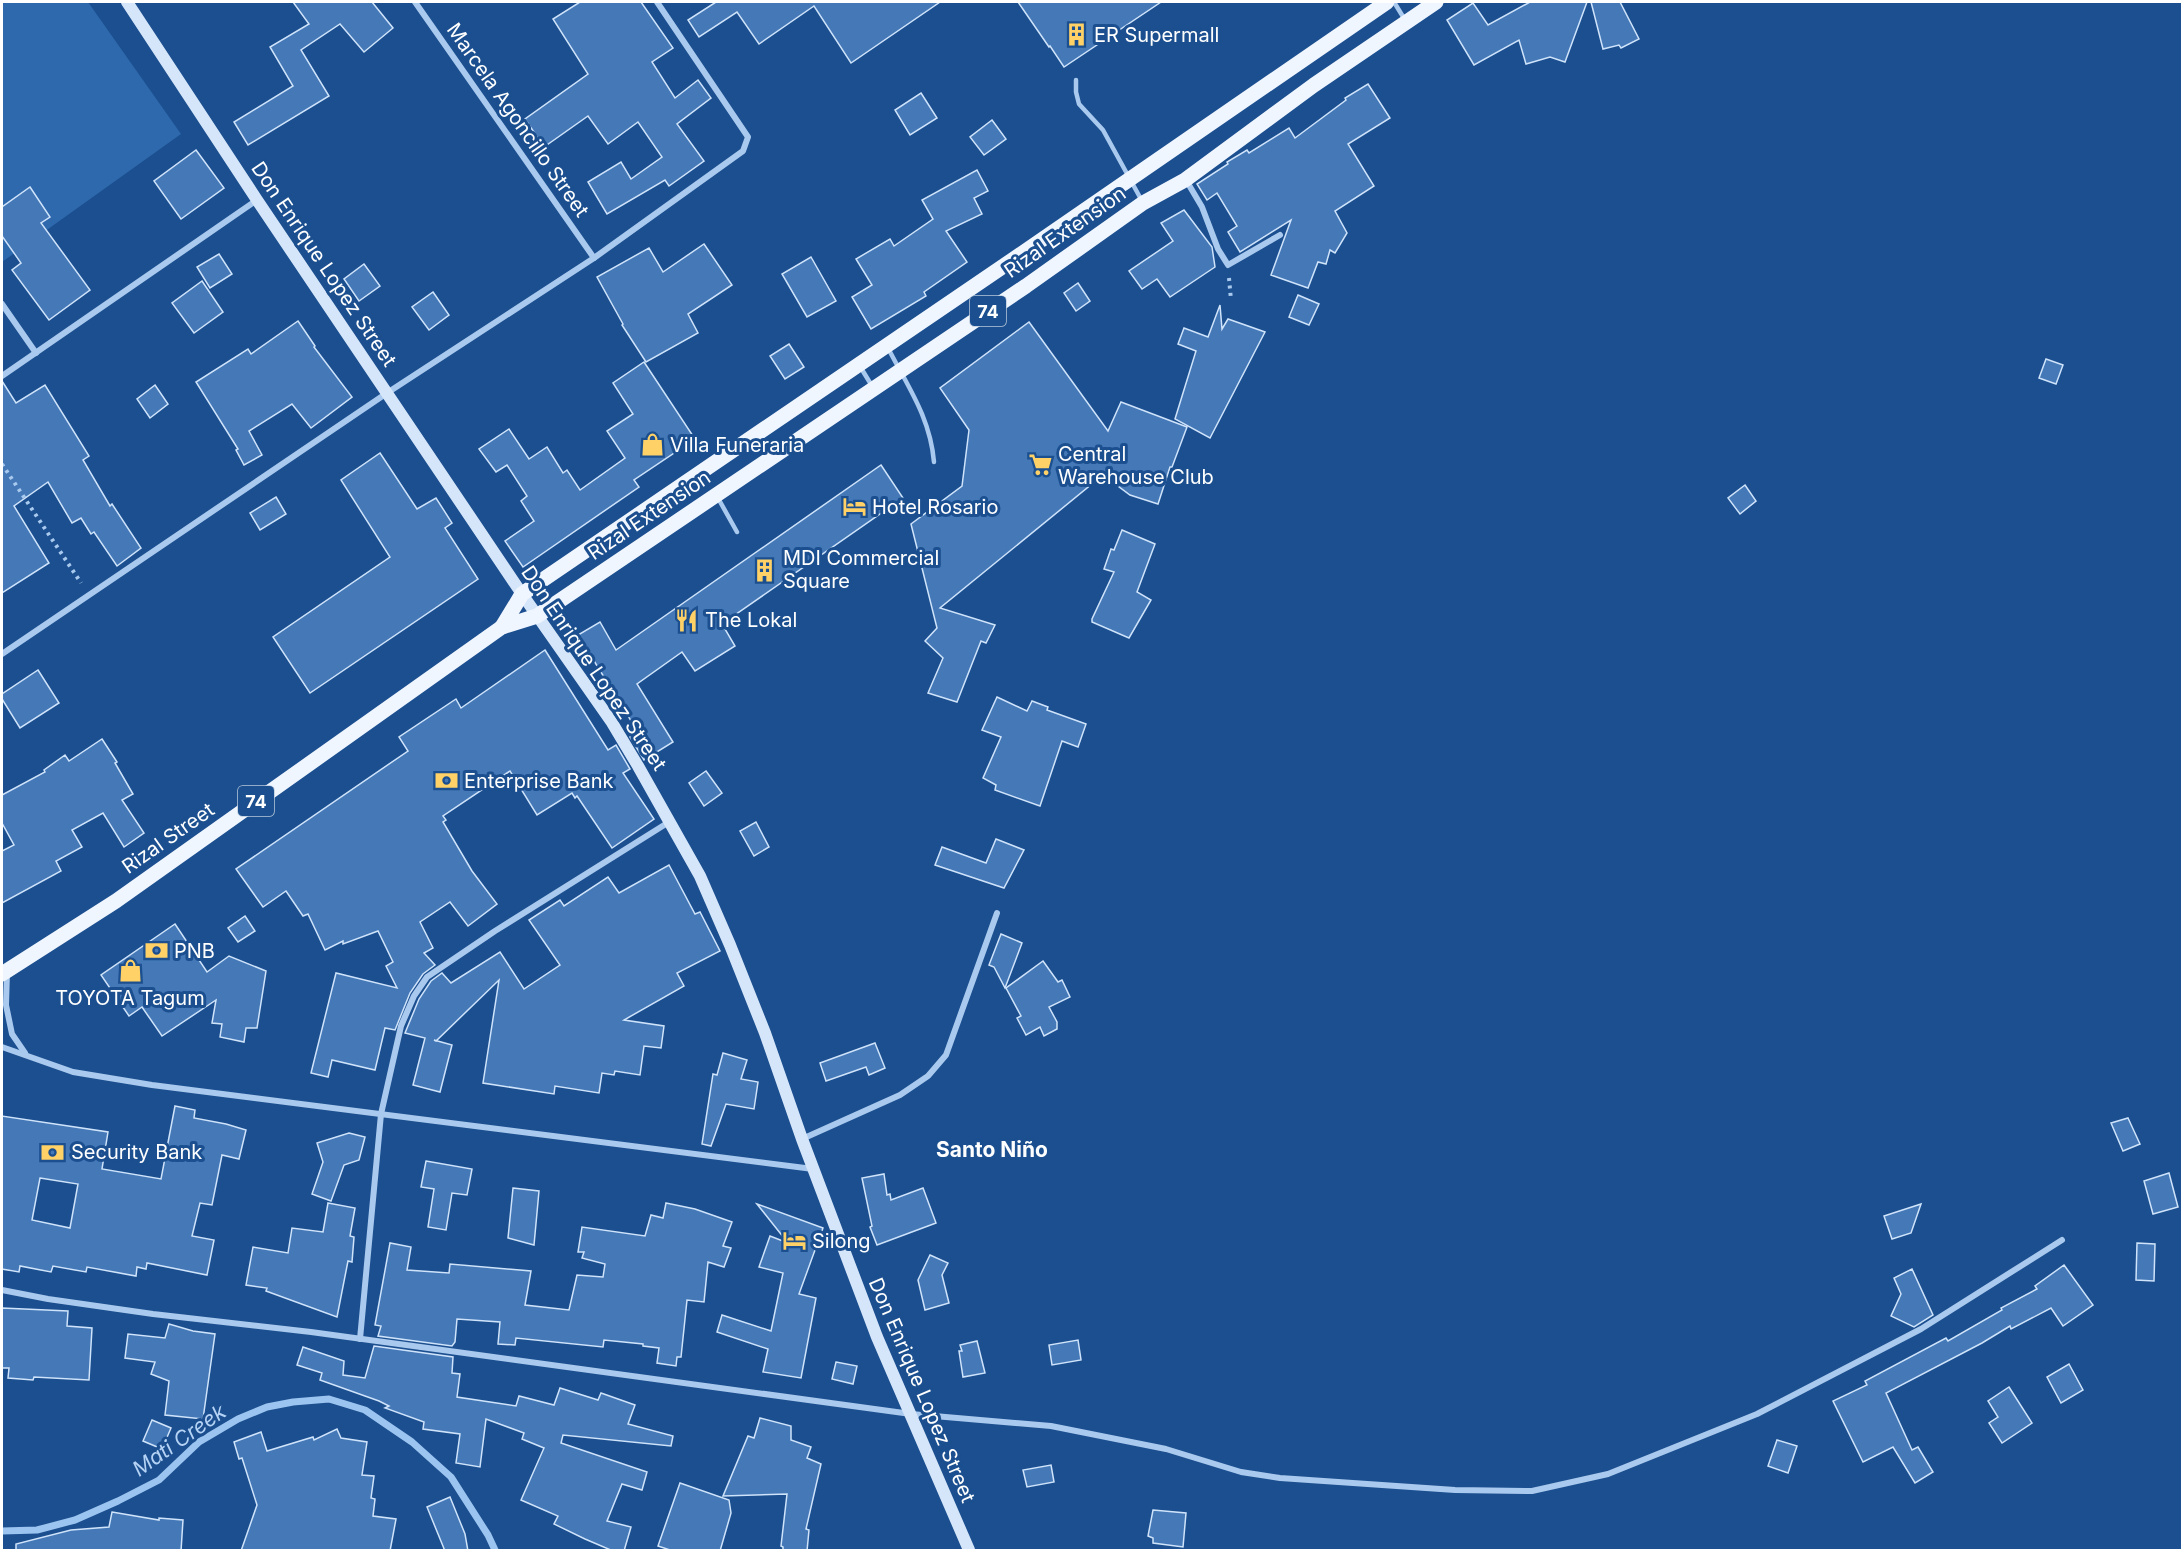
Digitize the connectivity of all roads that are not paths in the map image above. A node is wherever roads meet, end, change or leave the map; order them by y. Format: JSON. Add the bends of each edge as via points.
{"nodes":[{"id":1,"x":126,"y":2,"type":"edge"},
{"id":2,"x":415,"y":2,"type":"edge"},
{"id":3,"x":657,"y":2,"type":"edge"},
{"id":4,"x":1387,"y":2,"type":"edge"},
{"id":5,"x":1394,"y":2,"type":"edge"},
{"id":6,"x":1436,"y":2,"type":"edge"},
{"id":7,"x":1406,"y":22,"type":"junction"},
{"id":8,"x":1076,"y":80,"type":"dead end"},
{"id":9,"x":1130,"y":179,"type":"junction"},
{"id":10,"x":1185,"y":180,"type":"junction"},
{"id":11,"x":257,"y":200,"type":"junction"},
{"id":12,"x":1143,"y":203,"type":"junction"},
{"id":13,"x":1280,"y":235,"type":"dead end"},
{"id":14,"x":594,"y":258,"type":"junction"},
{"id":15,"x":2,"y":304,"type":"edge"},
{"id":16,"x":886,"y":345,"type":"junction"},
{"id":17,"x":36,"y":352,"type":"junction"},
{"id":18,"x":859,"y":365,"type":"junction"},
{"id":19,"x":900,"y":371,"type":"junction"},
{"id":20,"x":2,"y":376,"type":"edge"},
{"id":21,"x":873,"y":389,"type":"junction"},
{"id":22,"x":387,"y":393,"type":"junction"},
{"id":23,"x":934,"y":462,"type":"dead end"},
{"id":24,"x":716,"y":495,"type":"junction"},
{"id":25,"x":737,"y":532,"type":"dead end"},
{"id":26,"x":522,"y":594,"type":"junction"},
{"id":27,"x":537,"y":616,"type":"junction"},
{"id":28,"x":502,"y":627,"type":"junction"},
{"id":29,"x":2,"y":654,"type":"edge"},
{"id":30,"x":669,"y":822,"type":"junction"},
{"id":31,"x":997,"y":913,"type":"dead end"},
{"id":32,"x":4,"y":973,"type":"edge"},
{"id":33,"x":2,"y":1047,"type":"edge"},
{"id":34,"x":26,"y":1054,"type":"junction"},
{"id":35,"x":381,"y":1114,"type":"junction"},
{"id":36,"x":802,"y":1139,"type":"junction"},
{"id":37,"x":813,"y":1169,"type":"junction"},
{"id":38,"x":2062,"y":1240,"type":"dead end"},
{"id":39,"x":2,"y":1290,"type":"edge"},
{"id":40,"x":360,"y":1339,"type":"junction"},
{"id":41,"x":910,"y":1414,"type":"junction"},
{"id":42,"x":969,"y":1551,"type":"edge"}],
"edges":[{"from":1,"to":11,"type":"street","name":"Don Enrique Lopez Street"},
{"from":2,"to":14,"type":"street","name":"Marcela Agoncillo Street"},
{"from":3,"to":14,"type":"street","via":[[748,137],[743,151]]},
{"from":4,"to":9,"type":"main road","name":"Rizal Extension","number":"74"},
{"from":5,"to":7,"type":"lane"},
{"from":6,"to":7,"type":"main road","name":"Rizal Extension","number":"74"},
{"from":7,"to":10,"type":"main road","name":"Rizal Extension","number":"74"},
{"from":8,"to":9,"type":"lane","via":[[1079,104],[1102,130]]},
{"from":9,"to":12,"type":"lane"},
{"from":9,"to":16,"type":"main road","name":"Rizal Extension","number":"74"},
{"from":10,"to":12,"type":"main road","name":"Rizal Extension","number":"74"},
{"from":10,"to":13,"type":"street","via":[[1228,265]]},
{"from":11,"to":17,"type":"street"},
{"from":11,"to":22,"type":"street","name":"Don Enrique Lopez Street"},
{"from":12,"to":19,"type":"main road","name":"Rizal Extension","number":"74"},
{"from":14,"to":22,"type":"street"},
{"from":15,"to":17,"type":"street"},
{"from":16,"to":18,"type":"main road","name":"Rizal Extension","number":"74"},
{"from":16,"to":19,"type":"lane"},
{"from":17,"to":20,"type":"street"},
{"from":18,"to":21,"type":"lane"},
{"from":18,"to":26,"type":"main road","name":"Rizal Extension","number":"74"},
{"from":19,"to":21,"type":"main road","name":"Rizal Extension","number":"74"},
{"from":19,"to":23,"type":"lane","via":[[927,421]]},
{"from":21,"to":24,"type":"main road","name":"Rizal Extension","number":"74"},
{"from":22,"to":26,"type":"street","name":"Don Enrique Lopez Street"},
{"from":22,"to":29,"type":"street"},
{"from":24,"to":25,"type":"lane"},
{"from":24,"to":27,"type":"main road","name":"Rizal Extension","number":"74"},
{"from":26,"to":27,"type":"street","name":"Don Enrique Lopez Street"},
{"from":26,"to":28,"type":"main road","name":"Rizal Street","number":"74"},
{"from":27,"to":28,"type":"main road","name":"Rizal Street","number":"74"},
{"from":27,"to":30,"type":"street","name":"Don Enrique Lopez Street","via":[[610,721]]},
{"from":28,"to":32,"type":"main road","name":"Rizal Street","number":"74","via":[[116,901]]},
{"from":30,"to":35,"type":"street","via":[[426,977],[400,1026]]},
{"from":30,"to":36,"type":"street","name":"Don Enrique Lopez Street","via":[[730,945]]},
{"from":31,"to":36,"type":"street","via":[[946,1055],[928,1076],[900,1095]]},
{"from":32,"to":34,"type":"street","via":[[12,1034]]},
{"from":33,"to":34,"type":"street"},
{"from":34,"to":35,"type":"street","via":[[73,1072]]},
{"from":35,"to":37,"type":"street"},
{"from":35,"to":40,"type":"street"},
{"from":36,"to":37,"type":"street","name":"Don Enrique Lopez Street"},
{"from":37,"to":41,"type":"street","name":"Don Enrique Lopez Street"},
{"from":38,"to":41,"type":"street","via":[[1921,1329],[1757,1414],[1608,1474],[1532,1491],[1281,1478],[1051,1426]]},
{"from":39,"to":40,"type":"street","via":[[153,1314]]},
{"from":40,"to":41,"type":"street"},
{"from":41,"to":42,"type":"street","name":"Don Enrique Lopez Street"}]}
